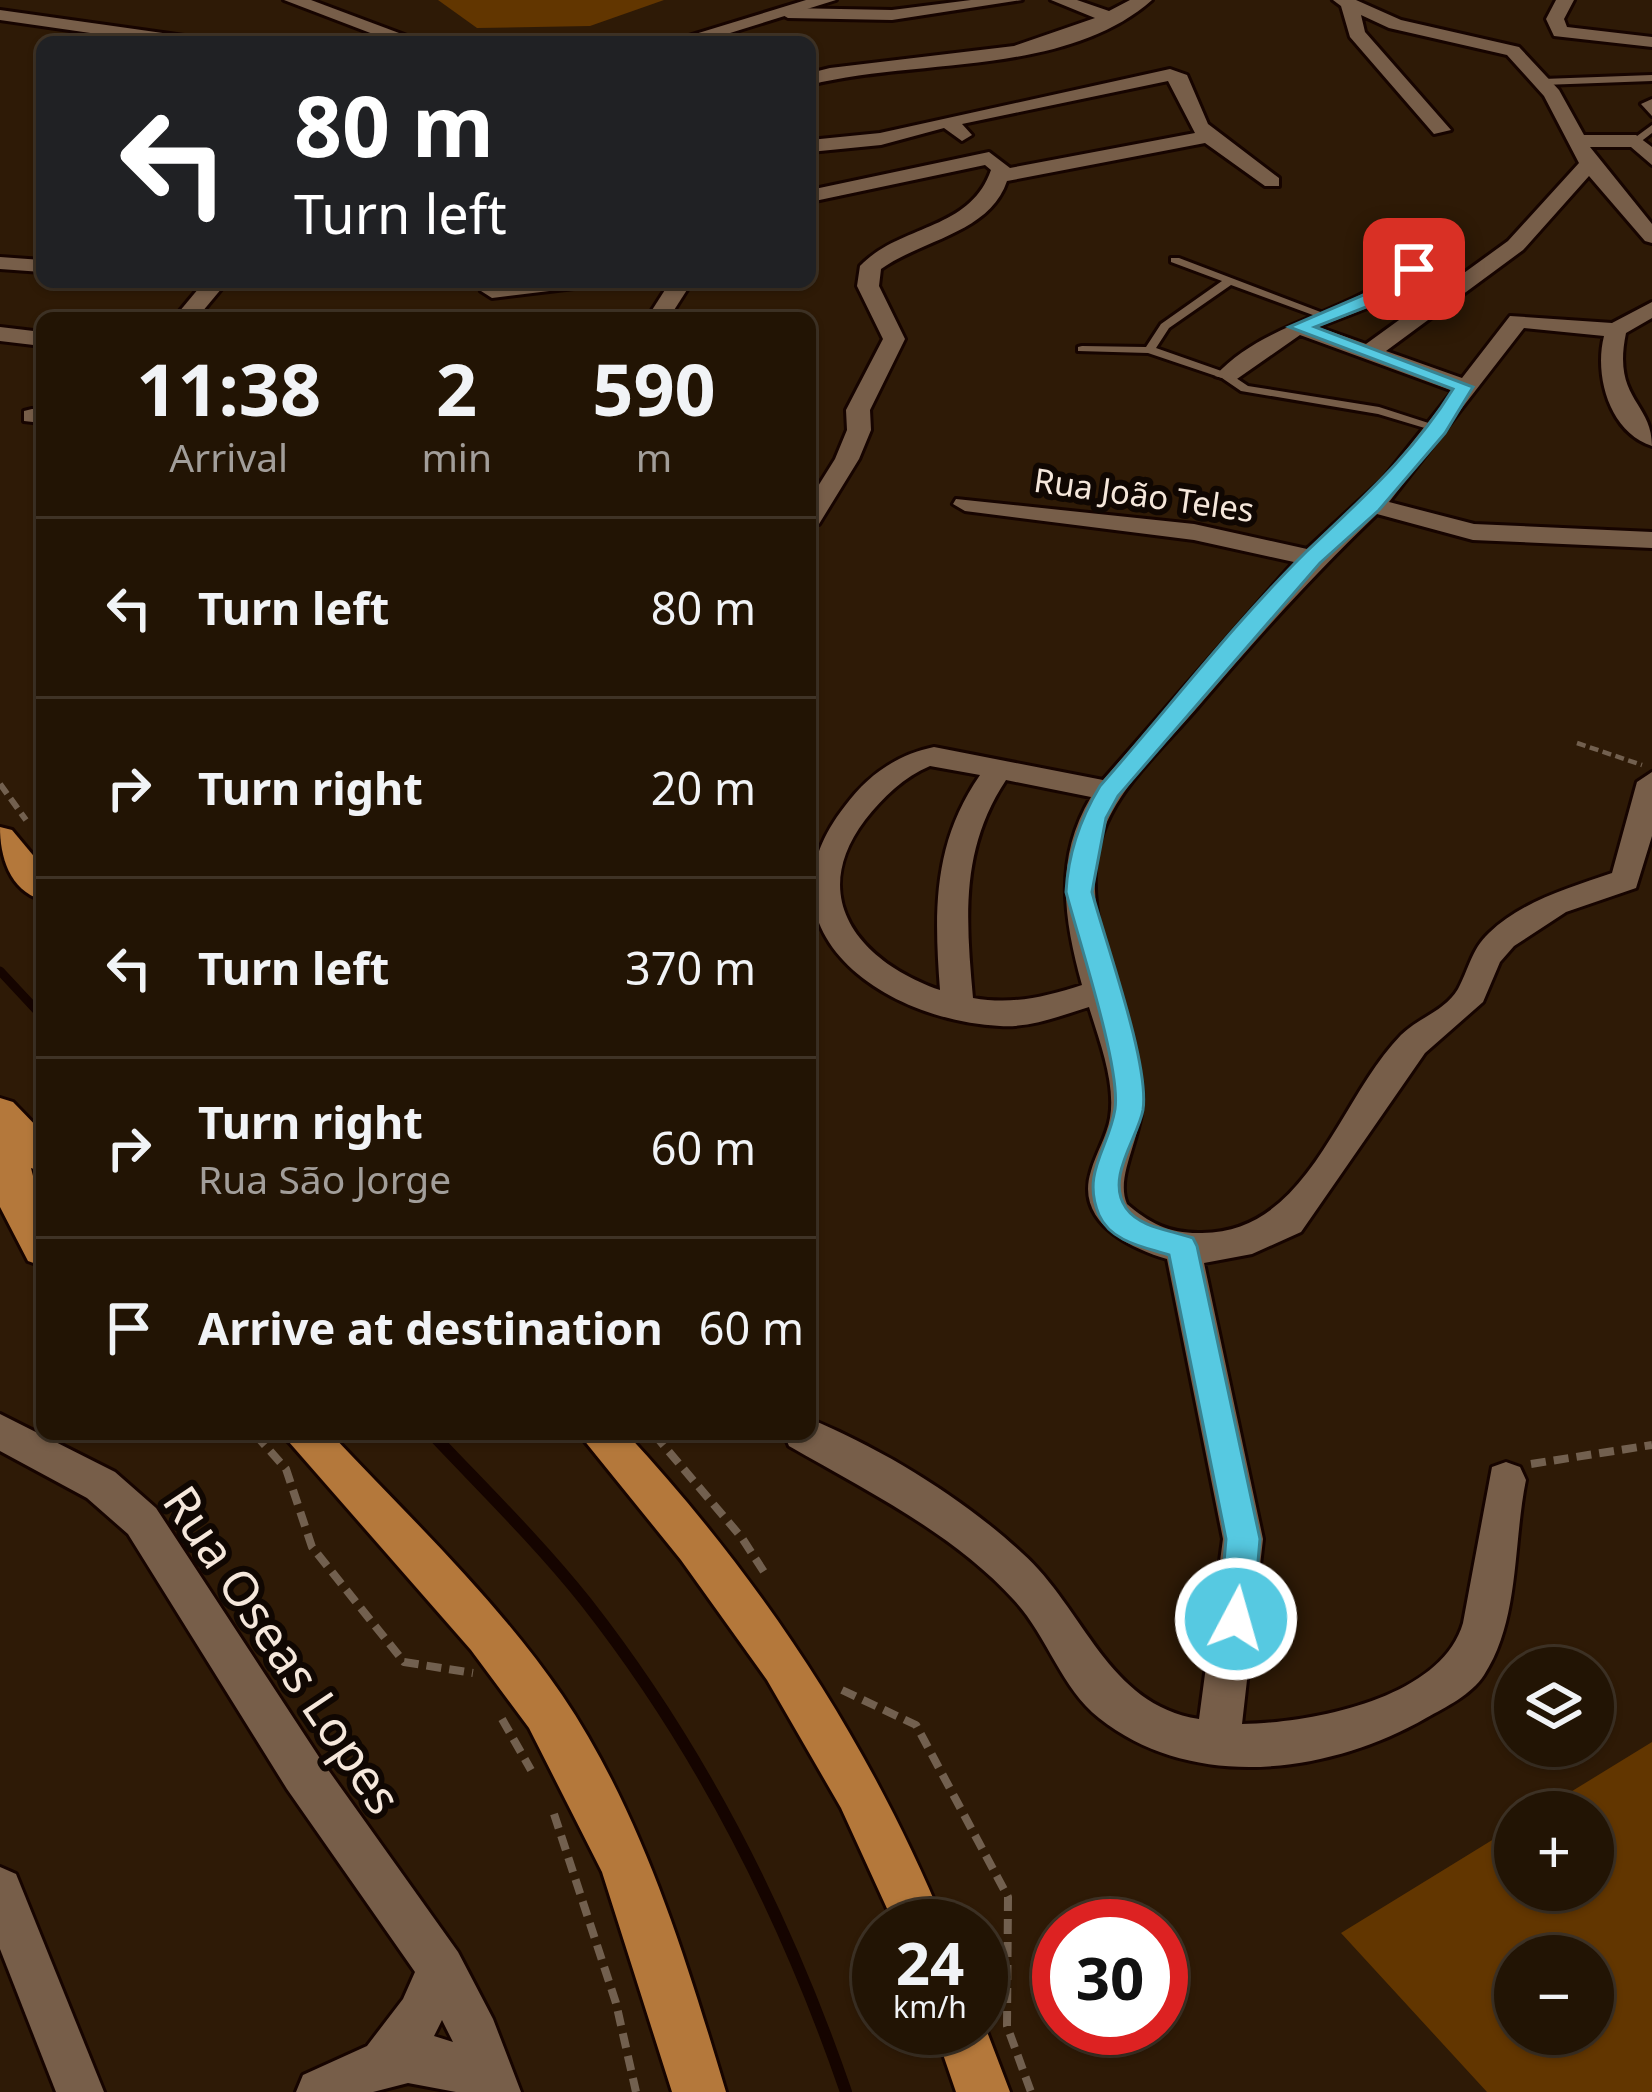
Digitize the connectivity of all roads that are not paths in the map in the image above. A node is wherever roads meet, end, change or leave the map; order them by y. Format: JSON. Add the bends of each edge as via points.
{"nodes":[{"id":1,"x":292,"y":0,"type":"edge"},
{"id":2,"x":827,"y":0,"type":"edge"},
{"id":3,"x":1012,"y":0,"type":"edge"},
{"id":4,"x":1060,"y":0,"type":"edge"},
{"id":5,"x":1143,"y":0,"type":"edge"},
{"id":6,"x":1565,"y":0,"type":"edge"},
{"id":7,"x":1346,"y":3,"type":"edge"},
{"id":8,"x":788,"y":13,"type":"junction"},
{"id":9,"x":0,"y":15,"type":"edge"},
{"id":10,"x":1111,"y":18,"type":"junction"},
{"id":11,"x":149,"y":36,"type":"edge"},
{"id":12,"x":396,"y":36,"type":"edge"},
{"id":13,"x":702,"y":36,"type":"edge"},
{"id":14,"x":1652,"y":42,"type":"edge"},
{"id":15,"x":816,"y":77,"type":"edge"},
{"id":16,"x":1652,"y":78,"type":"edge"},
{"id":17,"x":1543,"y":82,"type":"junction"},
{"id":18,"x":1652,"y":102,"type":"edge"},
{"id":19,"x":1652,"y":113,"type":"edge"},
{"id":20,"x":948,"y":121,"type":"junction"},
{"id":21,"x":1442,"y":130,"type":"dead end"},
{"id":22,"x":1644,"y":135,"type":"edge"},
{"id":23,"x":1205,"y":137,"type":"junction"},
{"id":24,"x":1578,"y":141,"type":"junction"},
{"id":25,"x":816,"y":145,"type":"edge"},
{"id":26,"x":1652,"y":159,"type":"edge"},
{"id":27,"x":1589,"y":164,"type":"junction"},
{"id":28,"x":995,"y":167,"type":"junction"},
{"id":29,"x":1272,"y":182,"type":"dead end"},
{"id":30,"x":816,"y":194,"type":"edge"},
{"id":31,"x":1652,"y":237,"type":"edge"},
{"id":32,"x":1175,"y":260,"type":"dead end"},
{"id":33,"x":0,"y":263,"type":"edge"},
{"id":34,"x":36,"y":266,"type":"edge"},
{"id":35,"x":1414,"y":269,"type":"dead end"},
{"id":36,"x":1227,"y":283,"type":"junction"},
{"id":37,"x":211,"y":288,"type":"edge"},
{"id":38,"x":1652,"y":309,"type":"edge"},
{"id":39,"x":189,"y":312,"type":"edge"},
{"id":40,"x":1325,"y":316,"type":"junction"},
{"id":41,"x":1298,"y":327,"type":"junction"},
{"id":42,"x":1616,"y":330,"type":"junction"},
{"id":43,"x":0,"y":334,"type":"edge"},
{"id":44,"x":36,"y":338,"type":"edge"},
{"id":45,"x":1082,"y":349,"type":"dead end"},
{"id":46,"x":1149,"y":350,"type":"junction"},
{"id":47,"x":1366,"y":354,"type":"junction"},
{"id":48,"x":1226,"y":376,"type":"junction"},
{"id":49,"x":1464,"y":387,"type":"junction"},
{"id":50,"x":1438,"y":428,"type":"junction"},
{"id":51,"x":1652,"y":439,"type":"edge"},
{"id":52,"x":965,"y":504,"type":"dead end"},
{"id":53,"x":1372,"y":506,"type":"junction"},
{"id":54,"x":816,"y":509,"type":"edge"},
{"id":55,"x":1652,"y":540,"type":"edge"},
{"id":56,"x":1312,"y":558,"type":"junction"},
{"id":57,"x":998,"y":770,"type":"junction"},
{"id":58,"x":1652,"y":782,"type":"edge"},
{"id":59,"x":1109,"y":791,"type":"junction"},
{"id":60,"x":14,"y":830,"type":"edge"},
{"id":61,"x":823,"y":836,"type":"edge"},
{"id":62,"x":36,"y":876,"type":"edge"},
{"id":63,"x":816,"y":902,"type":"edge"},
{"id":64,"x":1103,"y":991,"type":"junction"},
{"id":65,"x":958,"y":1007,"type":"junction"},
{"id":66,"x":1,"y":1113,"type":"edge"},
{"id":67,"x":36,"y":1151,"type":"edge"},
{"id":68,"x":24,"y":1234,"type":"edge"},
{"id":69,"x":1182,"y":1246,"type":"junction"},
{"id":70,"x":0,"y":1431,"type":"edge"},
{"id":71,"x":307,"y":1440,"type":"edge"},
{"id":72,"x":606,"y":1440,"type":"edge"},
{"id":73,"x":812,"y":1440,"type":"edge"},
{"id":74,"x":1506,"y":1480,"type":"road end"},
{"id":75,"x":1217,"y":1743,"type":"junction"},
{"id":76,"x":0,"y":1890,"type":"edge"},
{"id":77,"x":909,"y":1899,"type":"edge"},
{"id":78,"x":441,"y":1969,"type":"junction"},
{"id":79,"x":970,"y":2055,"type":"edge"},
{"id":80,"x":385,"y":2060,"type":"junction"},
{"id":81,"x":496,"y":2091,"type":"edge"},
{"id":82,"x":80,"y":2092,"type":"edge"},
{"id":83,"x":320,"y":2092,"type":"edge"},
{"id":84,"x":699,"y":2092,"type":"edge"},
{"id":85,"x":983,"y":2092,"type":"edge"}],
"edges":[{"from":1,"to":12,"type":"main road"},
{"from":2,"to":8,"type":"main road"},
{"from":3,"to":8,"type":"street","via":[[892,15]]},
{"from":4,"to":10,"type":"street"},
{"from":5,"to":10,"type":"street"},
{"from":6,"to":14,"type":"street","via":[[1560,32]]},
{"from":7,"to":17,"type":"street","via":[[1417,31],[1502,46]]},
{"from":7,"to":21,"type":"street","via":[[1357,33]]},
{"from":8,"to":13,"type":"main road"},
{"from":9,"to":11,"type":"street"},
{"from":10,"to":15,"type":"street","via":[[1040,47],[863,64]]},
{"from":16,"to":17,"type":"lane"},
{"from":17,"to":24,"type":"street"},
{"from":18,"to":19,"type":"lane"},
{"from":20,"to":23,"type":"street","via":[[1162,74],[1180,79],[1185,107]]},
{"from":20,"to":25,"type":"street"},
{"from":20,"to":28,"type":"street"},
{"from":22,"to":24,"type":"street"},
{"from":22,"to":26,"type":"street"},
{"from":23,"to":28,"type":"street"},
{"from":23,"to":29,"type":"street"},
{"from":24,"to":27,"type":"street"},
{"from":27,"to":31,"type":"street","via":[[1619,185]]},
{"from":27,"to":47,"type":"street","via":[[1557,210]]},
{"from":28,"to":30,"type":"street","via":[[862,181]]},
{"from":28,"to":54,"type":"street","via":[[980,211],[871,266],[868,286],[894,339],[858,410],[847,459]]},
{"from":32,"to":36,"type":"lane"},
{"from":33,"to":34,"type":"street"},
{"from":35,"to":40,"type":"street","via":[[1372,298]]},
{"from":36,"to":40,"type":"lane"},
{"from":36,"to":46,"type":"lane","via":[[1165,326]]},
{"from":37,"to":39,"type":"street"},
{"from":38,"to":42,"type":"street"},
{"from":40,"to":41,"type":"street"},
{"from":41,"to":47,"type":"street"},
{"from":41,"to":48,"type":"street"},
{"from":42,"to":49,"type":"street","via":[[1518,321]]},
{"from":42,"to":51,"type":"street","via":[[1609,380]]},
{"from":43,"to":44,"type":"street"},
{"from":45,"to":46,"type":"lane"},
{"from":46,"to":48,"type":"lane"},
{"from":47,"to":49,"type":"street"},
{"from":48,"to":50,"type":"lane","via":[[1245,388]]},
{"from":49,"to":50,"type":"street"},
{"from":50,"to":53,"type":"street"},
{"from":52,"to":56,"type":"street","name":"Rua João Teles","via":[[1194,532]]},
{"from":53,"to":55,"type":"street","via":[[1473,532]]},
{"from":53,"to":56,"type":"street"},
{"from":56,"to":59,"type":"street"},
{"from":57,"to":59,"type":"street"},
{"from":57,"to":61,"type":"street","via":[[934,756],[908,763]]},
{"from":57,"to":65,"type":"street","via":[[963,821],[952,863]]},
{"from":58,"to":69,"type":"street","via":[[1625,880],[1555,904],[1503,938],[1472,994],[1413,1044],[1288,1222],[1244,1245]]},
{"from":59,"to":64,"type":"street","via":[[1094,818],[1079,892]]},
{"from":60,"to":62,"type":"main road"},
{"from":61,"to":63,"type":"street"},
{"from":63,"to":65,"type":"street","via":[[849,951],[908,990]]},
{"from":64,"to":65,"type":"street","via":[[1016,1014]]},
{"from":64,"to":69,"type":"street","via":[[1130,1108],[1110,1155],[1106,1195],[1114,1215],[1136,1233]]},
{"from":66,"to":67,"type":"main road"},
{"from":66,"to":68,"type":"main road"},
{"from":69,"to":75,"type":"street","via":[[1243,1539]]},
{"from":70,"to":78,"type":"street","name":"Rua Oseas Lopes","via":[[101,1485],[142,1521]]},
{"from":71,"to":84,"type":"main road","via":[[514,1667],[571,1754],[643,1911]]},
{"from":72,"to":77,"type":"main road","via":[[667,1505],[795,1677],[886,1840]]},
{"from":73,"to":75,"type":"street","via":[[958,1525],[1029,1586],[1113,1702]]},
{"from":74,"to":75,"type":"street","via":[[1482,1630],[1472,1658],[1452,1678],[1387,1721],[1283,1748]]},
{"from":76,"to":82,"type":"street"},
{"from":78,"to":80,"type":"street","via":[[421,2016]]},
{"from":78,"to":81,"type":"street","name":"Rua Oseas Lopes"},
{"from":79,"to":85,"type":"main road"},
{"from":80,"to":81,"type":"street","via":[[443,2060]]},
{"from":80,"to":83,"type":"street"}]}
